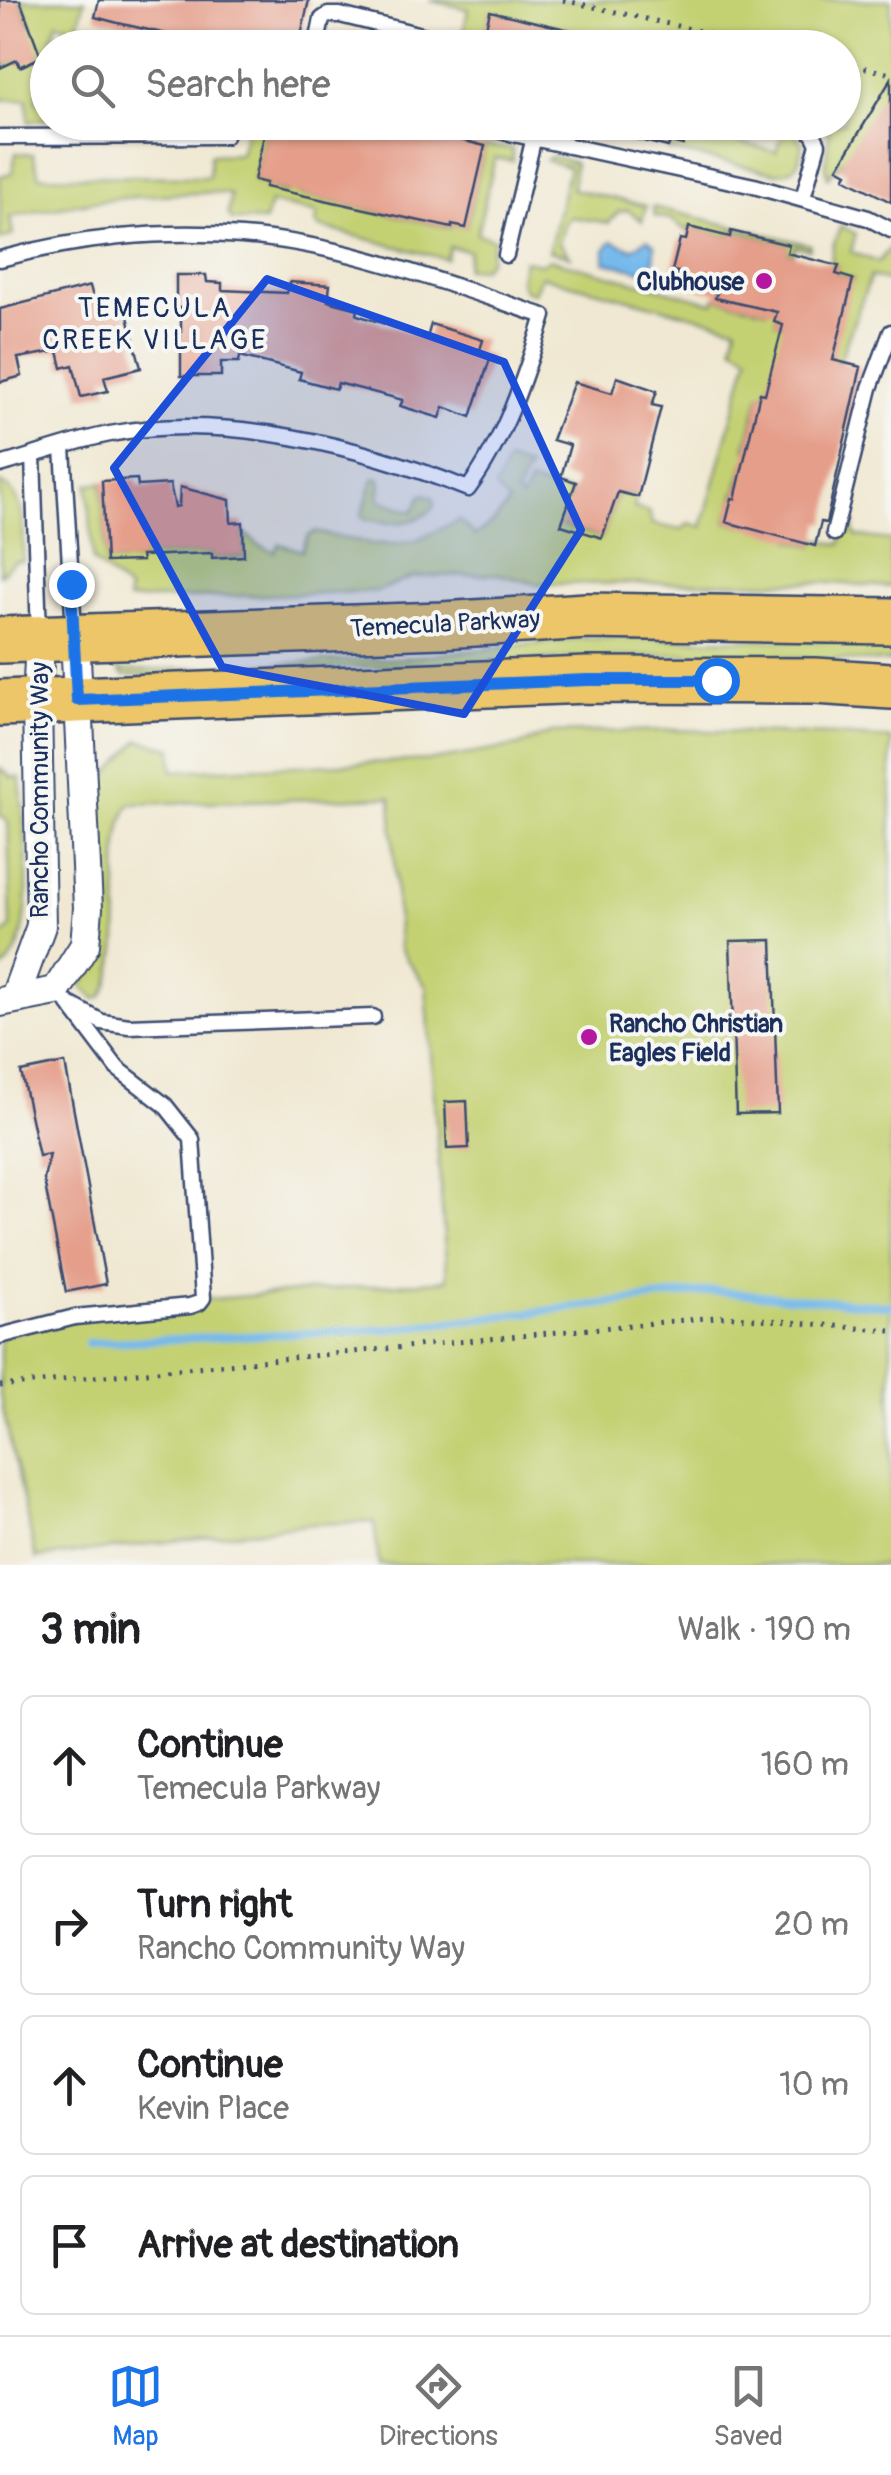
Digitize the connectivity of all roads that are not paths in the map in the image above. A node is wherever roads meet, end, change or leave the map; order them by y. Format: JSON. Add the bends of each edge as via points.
{"nodes":[{"id":1,"x":320,"y":30,"type":"edge"},
{"id":2,"x":399,"y":30,"type":"edge"},
{"id":3,"x":30,"y":134,"type":"edge"},
{"id":4,"x":0,"y":137,"type":"edge"},
{"id":5,"x":529,"y":140,"type":"edge"},
{"id":6,"x":816,"y":140,"type":"edge"},
{"id":7,"x":533,"y":141,"type":"junction"},
{"id":8,"x":803,"y":198,"type":"junction"},
{"id":9,"x":891,"y":230,"type":"edge"},
{"id":10,"x":506,"y":256,"type":"dead end"},
{"id":11,"x":0,"y":259,"type":"edge"},
{"id":12,"x":891,"y":332,"type":"edge"},
{"id":13,"x":63,"y":448,"type":"junction"},
{"id":14,"x":33,"y":456,"type":"junction"},
{"id":15,"x":0,"y":465,"type":"edge"},
{"id":16,"x":834,"y":533,"type":"dead end"},
{"id":17,"x":891,"y":621,"type":"edge"},
{"id":18,"x":38,"y":638,"type":"edge"},
{"id":19,"x":891,"y":686,"type":"edge"},
{"id":20,"x":38,"y":702,"type":"edge"},
{"id":21,"x":26,"y":966,"type":"junction"},
{"id":22,"x":62,"y":997,"type":"junction"},
{"id":23,"x":8,"y":1000,"type":"edge"},
{"id":24,"x":372,"y":1018,"type":"dead end"},
{"id":25,"x":0,"y":1336,"type":"edge"}],
"edges":[{"from":1,"to":2,"type":"lane","via":[[328,15]]},
{"from":3,"to":4,"type":"lane"},
{"from":5,"to":7,"type":"lane"},
{"from":6,"to":8,"type":"lane"},
{"from":7,"to":8,"type":"lane"},
{"from":7,"to":10,"type":"lane"},
{"from":8,"to":9,"type":"lane"},
{"from":11,"to":13,"type":"lane","via":[[128,236],[242,236],[367,260],[544,316],[500,436],[468,489],[358,451],[270,434],[161,429]]},
{"from":12,"to":16,"type":"lane"},
{"from":13,"to":14,"type":"lane"},
{"from":13,"to":18,"type":"lane"},
{"from":14,"to":15,"type":"lane"},
{"from":14,"to":18,"type":"lane"},
{"from":17,"to":18,"type":"main road","name":"Temecula Parkway","via":[[587,616]]},
{"from":18,"to":20,"type":"street","name":"Rancho Community Way"},
{"from":18,"to":20,"type":"street","name":"Rancho Community Way"},
{"from":19,"to":20,"type":"main road","via":[[588,680]]},
{"from":20,"to":21,"type":"street","name":"Rancho Community Way","via":[[41,926]]},
{"from":20,"to":22,"type":"street","name":"Rancho Community Way","via":[[88,908],[85,946]]},
{"from":21,"to":22,"type":"lane"},
{"from":21,"to":23,"type":"street","name":"Rancho Community Way"},
{"from":22,"to":23,"type":"street","name":"Rancho Community Way"},
{"from":22,"to":24,"type":"lane","via":[[102,1022],[128,1026]]},
{"from":22,"to":25,"type":"lane","via":[[117,1068],[165,1105],[192,1139],[203,1298],[190,1306],[75,1318]]}]}
